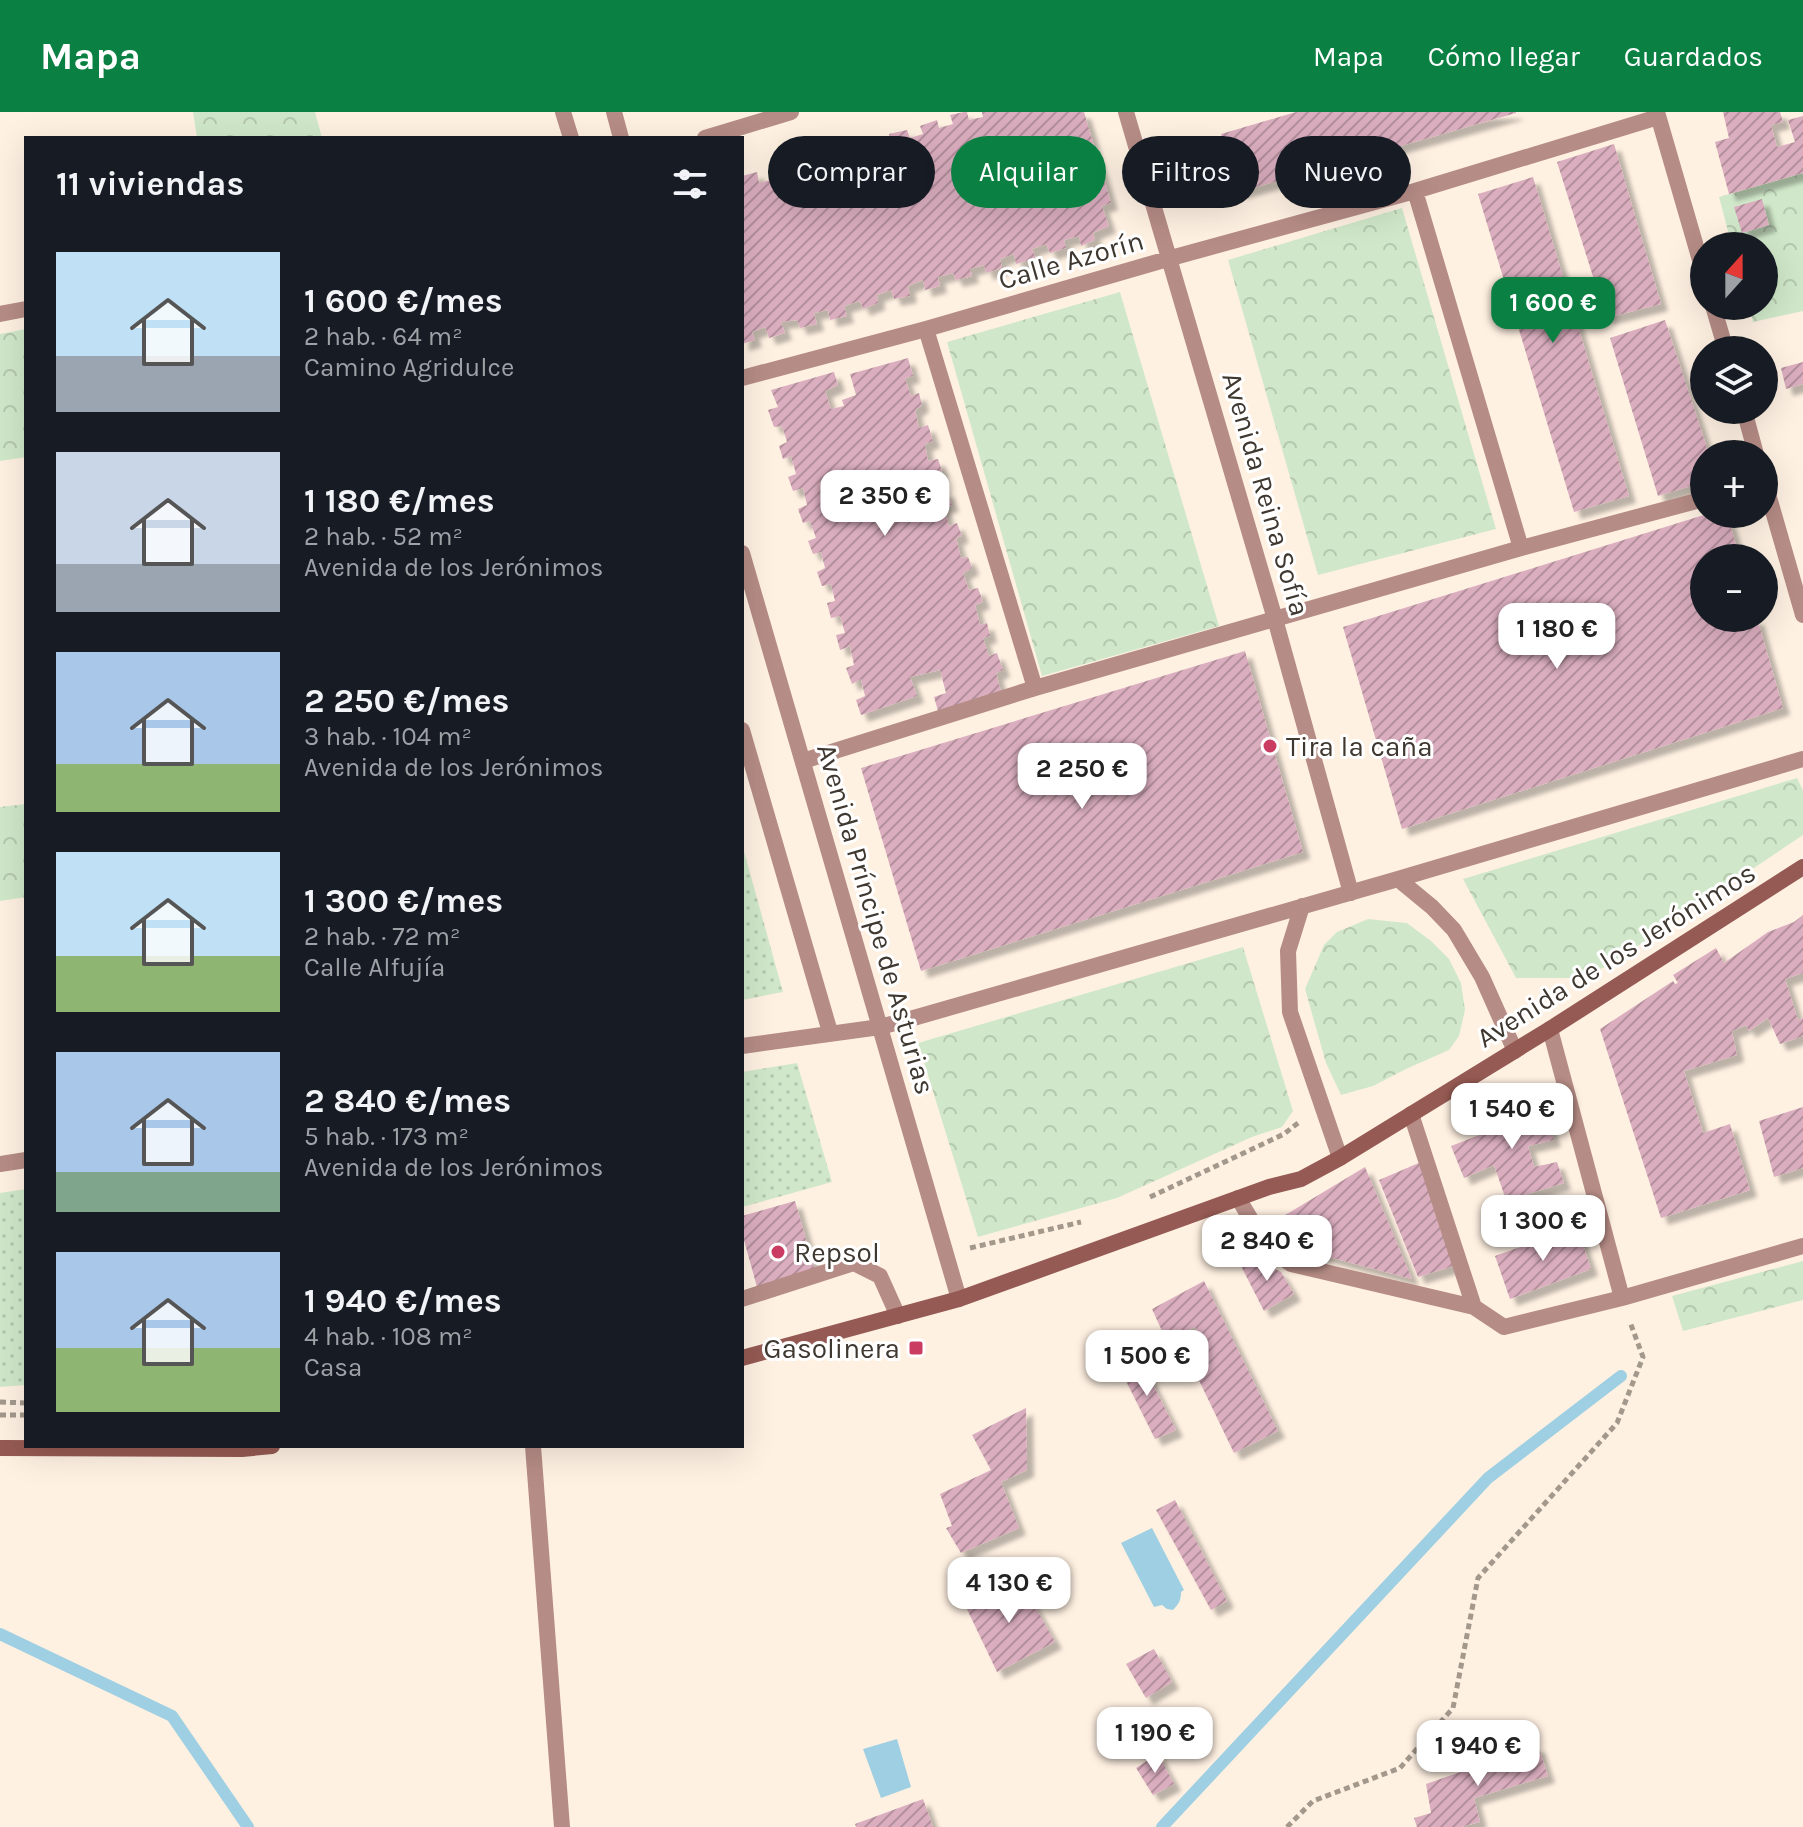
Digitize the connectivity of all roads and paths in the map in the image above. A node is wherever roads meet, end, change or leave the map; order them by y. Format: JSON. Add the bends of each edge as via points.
{"nodes":[{"id":1,"x":563,"y":112,"type":"edge"},
{"id":2,"x":614,"y":112,"type":"edge"},
{"id":3,"x":791,"y":112,"type":"edge"},
{"id":4,"x":1126,"y":112,"type":"edge"},
{"id":5,"x":1658,"y":115,"type":"edge"},
{"id":6,"x":570,"y":136,"type":"edge"},
{"id":7,"x":620,"y":136,"type":"edge"},
{"id":8,"x":712,"y":136,"type":"edge"},
{"id":9,"x":1415,"y":191,"type":"junction"},
{"id":10,"x":1692,"y":232,"type":"edge"},
{"id":11,"x":1171,"y":258,"type":"junction"},
{"id":12,"x":24,"y":309,"type":"edge"},
{"id":13,"x":0,"y":314,"type":"edge"},
{"id":14,"x":926,"y":329,"type":"junction"},
{"id":15,"x":744,"y":377,"type":"edge"},
{"id":16,"x":1690,"y":503,"type":"edge"},
{"id":17,"x":1777,"y":528,"type":"edge"},
{"id":18,"x":1521,"y":548,"type":"junction"},
{"id":19,"x":744,"y":560,"type":"edge"},
{"id":20,"x":1803,"y":615,"type":"edge"},
{"id":21,"x":1275,"y":619,"type":"junction"},
{"id":22,"x":1035,"y":688,"type":"junction"},
{"id":23,"x":744,"y":737,"type":"edge"},
{"id":24,"x":1803,"y":759,"type":"edge"},
{"id":25,"x":803,"y":761,"type":"junction"},
{"id":26,"x":1803,"y":867,"type":"edge"},
{"id":27,"x":1398,"y":879,"type":"junction"},
{"id":28,"x":1351,"y":893,"type":"junction"},
{"id":29,"x":1302,"y":906,"type":"junction"},
{"id":30,"x":880,"y":1027,"type":"junction"},
{"id":31,"x":1550,"y":1029,"type":"junction"},
{"id":32,"x":830,"y":1032,"type":"junction"},
{"id":33,"x":744,"y":1046,"type":"edge"},
{"id":34,"x":1515,"y":1051,"type":"junction"},
{"id":35,"x":1322,"y":1105,"type":"junction"},
{"id":36,"x":1411,"y":1114,"type":"junction"},
{"id":37,"x":1340,"y":1158,"type":"junction"},
{"id":38,"x":24,"y":1160,"type":"edge"},
{"id":39,"x":0,"y":1164,"type":"edge"},
{"id":40,"x":1238,"y":1198,"type":"junction"},
{"id":41,"x":1141,"y":1202,"type":"dead end"},
{"id":42,"x":1082,"y":1222,"type":"dead end"},
{"id":43,"x":1803,"y":1246,"type":"edge"},
{"id":44,"x":946,"y":1253,"type":"junction"},
{"id":45,"x":744,"y":1298,"type":"edge"},
{"id":46,"x":1622,"y":1298,"type":"junction"},
{"id":47,"x":959,"y":1299,"type":"junction"},
{"id":48,"x":1474,"y":1307,"type":"junction"},
{"id":49,"x":898,"y":1316,"type":"junction"},
{"id":50,"x":744,"y":1357,"type":"edge"},
{"id":51,"x":0,"y":1402,"type":"edge"},
{"id":52,"x":24,"y":1403,"type":"edge"},
{"id":53,"x":0,"y":1415,"type":"edge"},
{"id":54,"x":24,"y":1415,"type":"edge"},
{"id":55,"x":0,"y":1448,"type":"edge"},
{"id":56,"x":252,"y":1448,"type":"edge"},
{"id":57,"x":533,"y":1448,"type":"edge"},
{"id":58,"x":562,"y":1827,"type":"edge"},
{"id":59,"x":1287,"y":1827,"type":"edge"}],
"edges":[{"from":1,"to":6,"type":"street"},
{"from":2,"to":7,"type":"street"},
{"from":3,"to":8,"type":"street"},
{"from":4,"to":11,"type":"street","name":"Avenida Reina Sofía"},
{"from":5,"to":9,"type":"street","name":"Calle Azorín"},
{"from":5,"to":10,"type":"street"},
{"from":9,"to":11,"type":"street","name":"Calle Azorín"},
{"from":9,"to":18,"type":"street"},
{"from":11,"to":14,"type":"street","name":"Calle Azorín"},
{"from":11,"to":21,"type":"street","name":"Avenida Reina Sofía"},
{"from":12,"to":13,"type":"street"},
{"from":14,"to":15,"type":"street","name":"Calle Azorín"},
{"from":14,"to":22,"type":"street"},
{"from":16,"to":18,"type":"street"},
{"from":17,"to":20,"type":"street"},
{"from":18,"to":21,"type":"street"},
{"from":19,"to":25,"type":"street","name":"Avenida Príncipe de Asturias"},
{"from":21,"to":22,"type":"street"},
{"from":21,"to":28,"type":"street","name":"Avenida Reina Sofía"},
{"from":22,"to":25,"type":"street"},
{"from":23,"to":32,"type":"street"},
{"from":24,"to":27,"type":"street"},
{"from":25,"to":30,"type":"street","name":"Avenida Príncipe de Asturias"},
{"from":26,"to":31,"type":"main road","name":"Avenida de los Jerónimos"},
{"from":27,"to":28,"type":"street"},
{"from":27,"to":34,"type":"street","via":[[1454,930]]},
{"from":28,"to":29,"type":"street"},
{"from":29,"to":30,"type":"street"},
{"from":29,"to":35,"type":"street","via":[[1288,951],[1290,1012]]},
{"from":30,"to":32,"type":"street"},
{"from":30,"to":44,"type":"street","name":"Avenida Príncipe de Asturias"},
{"from":31,"to":34,"type":"main road","name":"Avenida de los Jerónimos"},
{"from":31,"to":46,"type":"street"},
{"from":32,"to":33,"type":"street"},
{"from":34,"to":36,"type":"main road","name":"Avenida de los Jerónimos"},
{"from":35,"to":37,"type":"street"},
{"from":35,"to":41,"type":"path","via":[[1284,1134]]},
{"from":36,"to":37,"type":"main road","name":"Avenida de los Jerónimos"},
{"from":36,"to":48,"type":"street"},
{"from":37,"to":40,"type":"main road","name":"Avenida de los Jerónimos","via":[[1301,1179]]},
{"from":38,"to":39,"type":"street"},
{"from":40,"to":47,"type":"main road","name":"Avenida de los Jerónimos"},
{"from":40,"to":48,"type":"street","via":[[1268,1248],[1291,1264]]},
{"from":42,"to":44,"type":"path"},
{"from":43,"to":46,"type":"street"},
{"from":44,"to":47,"type":"street","name":"Avenida Príncipe de Asturias"},
{"from":45,"to":49,"type":"street","via":[[854,1263],[880,1276]]},
{"from":46,"to":48,"type":"street","via":[[1504,1327]]},
{"from":46,"to":59,"type":"path","via":[[1643,1357],[1617,1423],[1478,1578],[1453,1708],[1400,1768],[1313,1801]]},
{"from":47,"to":49,"type":"main road","name":"Avenida de los Jerónimos"},
{"from":49,"to":50,"type":"main road","name":"Avenida de los Jerónimos"},
{"from":51,"to":52,"type":"path"},
{"from":53,"to":54,"type":"path"},
{"from":55,"to":56,"type":"main road"},
{"from":57,"to":58,"type":"street"}]}
